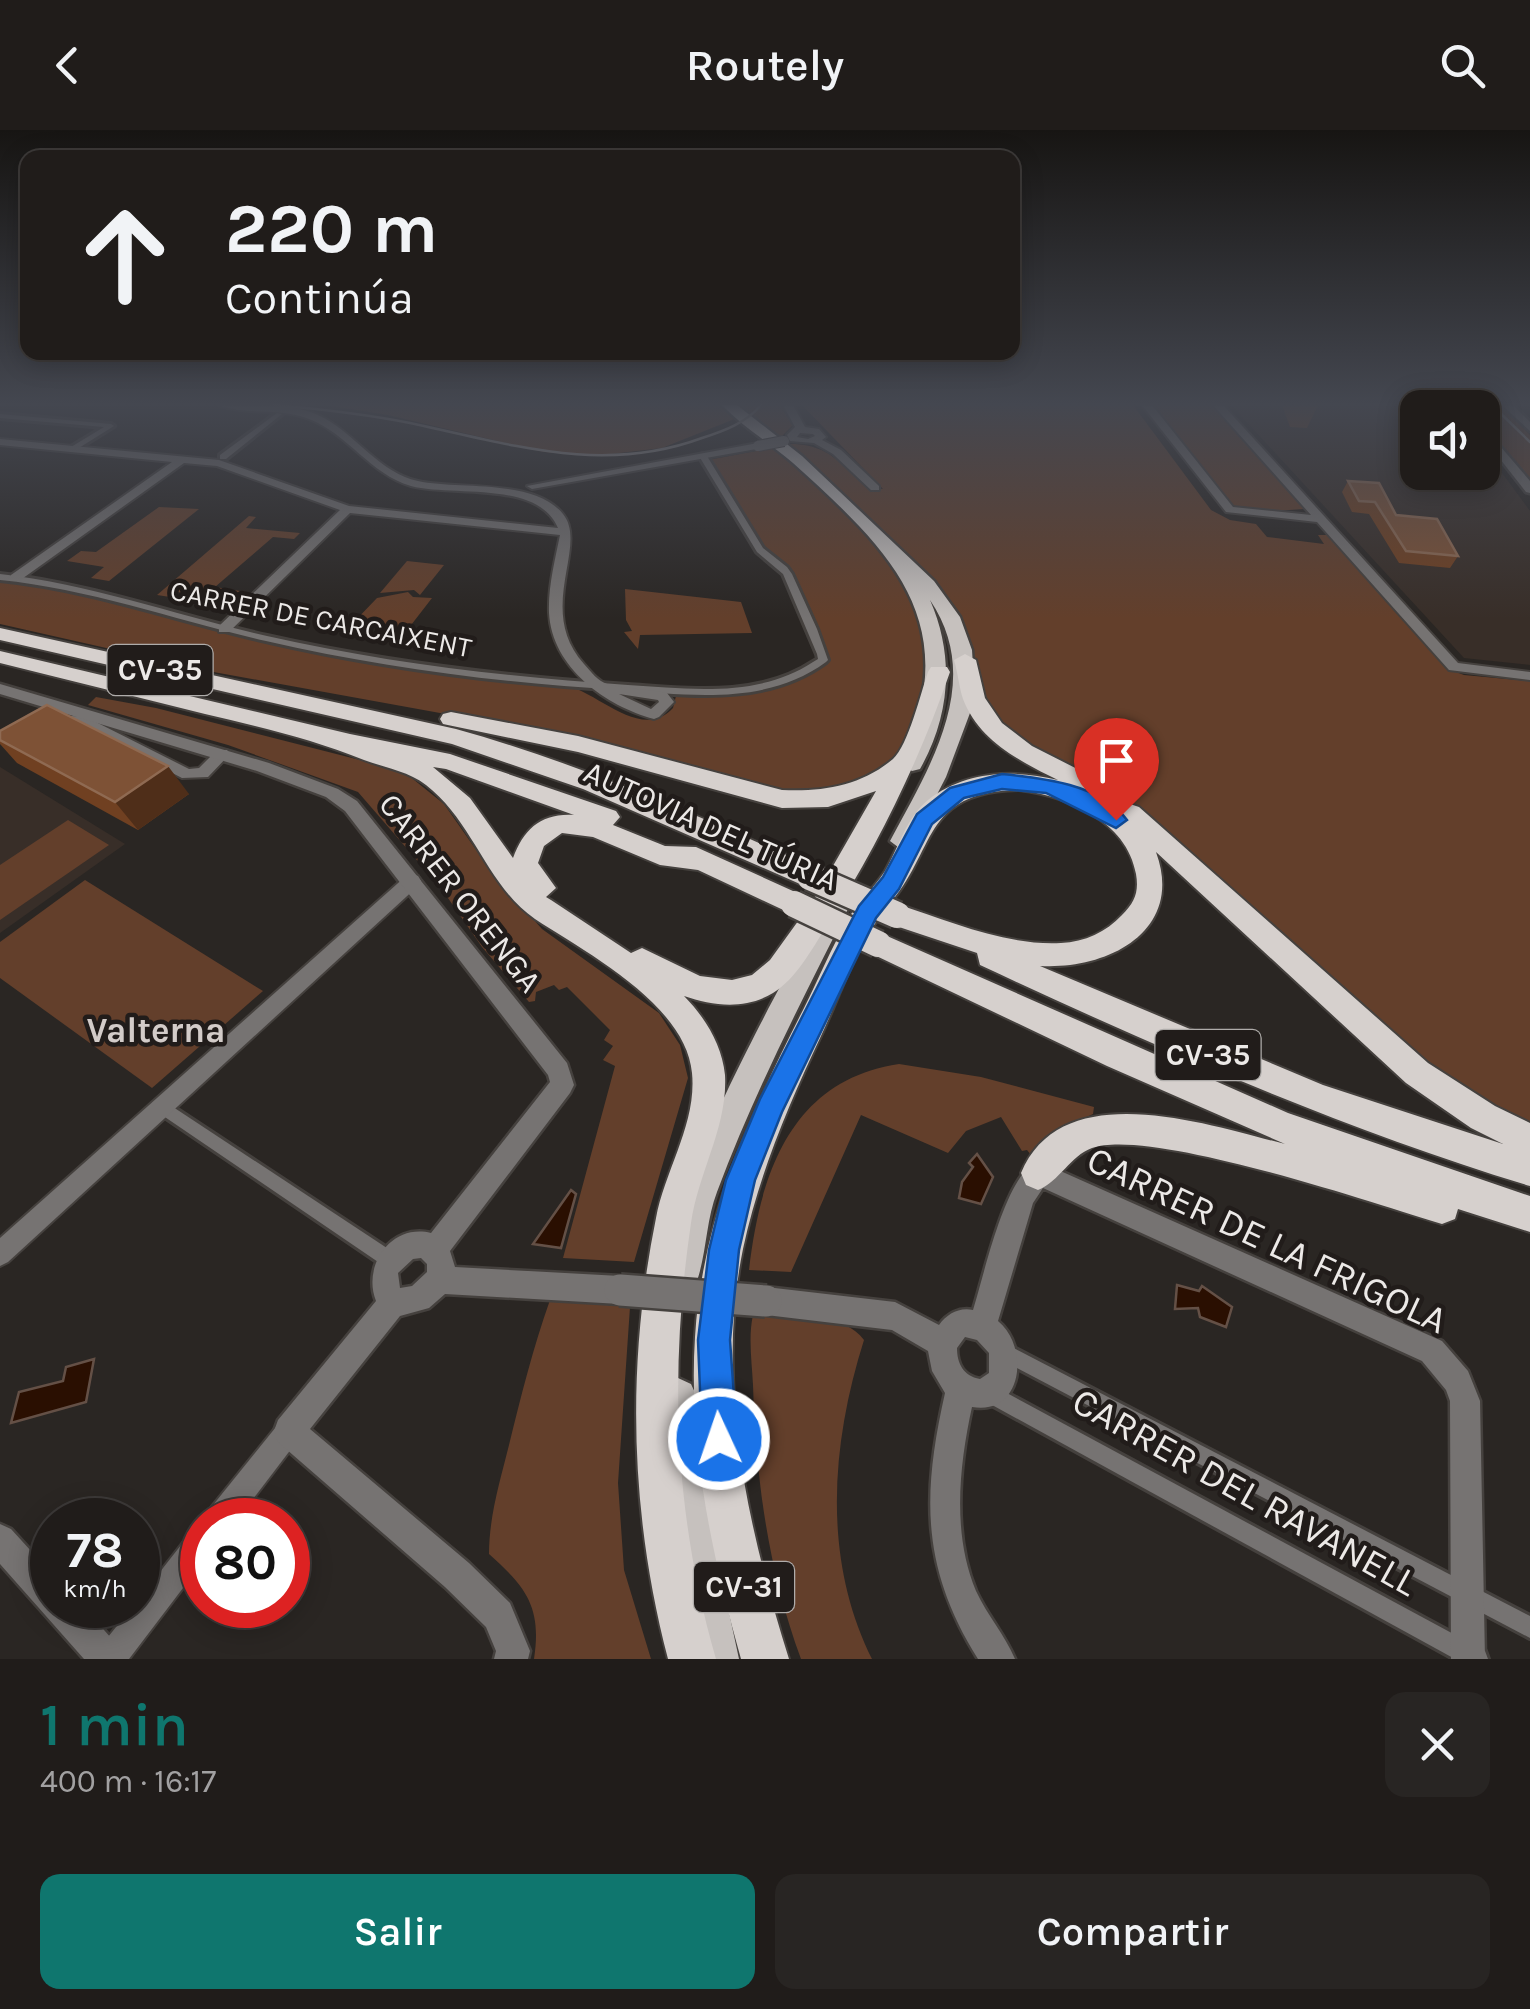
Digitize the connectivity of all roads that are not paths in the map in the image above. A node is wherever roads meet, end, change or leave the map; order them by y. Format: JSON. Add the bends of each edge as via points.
{"nodes":[{"id":1,"x":158,"y":476,"type":"edge"},
{"id":2,"x":255,"y":476,"type":"edge"},
{"id":3,"x":396,"y":476,"type":"edge"},
{"id":4,"x":592,"y":476,"type":"edge"},
{"id":5,"x":715,"y":476,"type":"edge"},
{"id":6,"x":815,"y":476,"type":"edge"},
{"id":7,"x":863,"y":476,"type":"edge"},
{"id":8,"x":1203,"y":476,"type":"edge"},
{"id":9,"x":1282,"y":476,"type":"edge"},
{"id":10,"x":875,"y":488,"type":"dead end"},
{"id":11,"x":532,"y":493,"type":"junction"},
{"id":12,"x":1309,"y":507,"type":"junction"},
{"id":13,"x":347,"y":509,"type":"junction"},
{"id":14,"x":1297,"y":514,"type":"junction"},
{"id":15,"x":1320,"y":519,"type":"junction"},
{"id":16,"x":566,"y":532,"type":"junction"},
{"id":17,"x":891,"y":551,"type":"junction"},
{"id":18,"x":0,"y":578,"type":"edge"},
{"id":19,"x":15,"y":578,"type":"junction"},
{"id":20,"x":224,"y":628,"type":"junction"},
{"id":21,"x":0,"y":634,"type":"edge"},
{"id":22,"x":0,"y":657,"type":"edge"},
{"id":23,"x":952,"y":666,"type":"junction"},
{"id":24,"x":1530,"y":676,"type":"edge"},
{"id":25,"x":600,"y":686,"type":"junction"},
{"id":26,"x":0,"y":689,"type":"edge"},
{"id":27,"x":50,"y":703,"type":"junction"},
{"id":28,"x":320,"y":706,"type":"junction"},
{"id":29,"x":350,"y":742,"type":"junction"},
{"id":30,"x":222,"y":754,"type":"junction"},
{"id":31,"x":903,"y":759,"type":"junction"},
{"id":32,"x":702,"y":861,"type":"junction"},
{"id":33,"x":412,"y":881,"type":"junction"},
{"id":34,"x":882,"y":914,"type":"junction"},
{"id":35,"x":162,"y":1106,"type":"junction"},
{"id":36,"x":1530,"y":1140,"type":"edge"},
{"id":37,"x":1530,"y":1169,"type":"edge"},
{"id":38,"x":1038,"y":1173,"type":"junction"},
{"id":39,"x":1530,"y":1214,"type":"edge"},
{"id":40,"x":1530,"y":1228,"type":"edge"},
{"id":41,"x":435,"y":1250,"type":"junction"},
{"id":42,"x":0,"y":1254,"type":"edge"},
{"id":43,"x":390,"y":1260,"type":"junction"},
{"id":44,"x":439,"y":1280,"type":"junction"},
{"id":45,"x":393,"y":1302,"type":"junction"},
{"id":46,"x":982,"y":1326,"type":"junction"},
{"id":47,"x":943,"y":1343,"type":"junction"},
{"id":48,"x":1004,"y":1352,"type":"junction"},
{"id":49,"x":975,"y":1390,"type":"junction"},
{"id":50,"x":289,"y":1431,"type":"junction"},
{"id":51,"x":236,"y":1498,"type":"edge"},
{"id":52,"x":0,"y":1540,"type":"edge"},
{"id":53,"x":180,"y":1569,"type":"edge"},
{"id":54,"x":30,"y":1573,"type":"edge"},
{"id":55,"x":1468,"y":1595,"type":"junction"},
{"id":56,"x":1530,"y":1627,"type":"edge"},
{"id":57,"x":80,"y":1628,"type":"edge"},
{"id":58,"x":1471,"y":1657,"type":"edge"},
{"id":59,"x":108,"y":1659,"type":"edge"},
{"id":60,"x":512,"y":1659,"type":"edge"},
{"id":61,"x":692,"y":1659,"type":"edge"},
{"id":62,"x":717,"y":1659,"type":"edge"},
{"id":63,"x":766,"y":1659,"type":"edge"},
{"id":64,"x":998,"y":1659,"type":"edge"}],
"edges":[{"from":1,"to":19,"type":"street"},
{"from":2,"to":13,"type":"street"},
{"from":3,"to":11,"type":"street"},
{"from":4,"to":11,"type":"street"},
{"from":5,"to":25,"type":"street","name":"CARRER DE CARCAIXENT","via":[[763,554],[786,570],[823,660],[806,674],[768,687]]},
{"from":6,"to":17,"type":"main road","number":"CV-31"},
{"from":7,"to":10,"type":"street"},
{"from":8,"to":14,"type":"street","via":[[1230,510]]},
{"from":9,"to":12,"type":"street"},
{"from":11,"to":16,"type":"street","via":[[564,519]]},
{"from":12,"to":14,"type":"street"},
{"from":12,"to":15,"type":"street"},
{"from":13,"to":16,"type":"street"},
{"from":13,"to":20,"type":"street"},
{"from":14,"to":15,"type":"street"},
{"from":15,"to":24,"type":"street","via":[[1454,668]]},
{"from":16,"to":25,"type":"street","via":[[558,633]]},
{"from":17,"to":23,"type":"main road","number":"CV-31","via":[[914,583]]},
{"from":17,"to":23,"type":"main road","number":"CV-31","via":[[944,603],[959,633]]},
{"from":18,"to":19,"type":"street","name":"CARRER DE CARCAIXENT"},
{"from":19,"to":20,"type":"street","name":"CARRER DE CARCAIXENT"},
{"from":20,"to":25,"type":"street","name":"CARRER DE CARCAIXENT","via":[[396,662]]},
{"from":21,"to":28,"type":"highway","name":"AUTOVIA DEL TÚRIA","number":"CV-35"},
{"from":22,"to":29,"type":"highway","name":"AUTOVIA DEL TÚRIA","number":"CV-35"},
{"from":23,"to":31,"type":"highway"},
{"from":23,"to":34,"type":"main road","number":"CV-31","via":[[956,731]]},
{"from":23,"to":36,"type":"highway","via":[[992,726],[1142,823],[1418,1074]]},
{"from":23,"to":62,"type":"main road","number":"CV-31","via":[[920,748],[734,1108],[696,1206],[676,1359],[682,1486]]},
{"from":26,"to":27,"type":"street","name":"CARRER ORENGA"},
{"from":27,"to":30,"type":"street","name":"CARRER ORENGA"},
{"from":27,"to":30,"type":"street","via":[[51,717],[42,726],[81,720],[187,774],[203,773]]},
{"from":28,"to":31,"type":"highway","via":[[376,707],[578,744],[782,799],[812,801],[862,790]]},
{"from":28,"to":34,"type":"highway","name":"AUTOVIA DEL TÚRIA","number":"CV-35","bridge":true,"via":[[560,769]]},
{"from":29,"to":32,"type":"highway","name":"AUTOVIA DEL TÚRIA","number":"CV-35","via":[[450,762],[560,799]]},
{"from":29,"to":61,"type":"highway","via":[[362,752],[411,765],[454,794],[533,901],[652,984],[694,1029],[706,1061],[710,1093],[676,1203],[653,1386],[674,1600]]},
{"from":30,"to":33,"type":"street","name":"CARRER ORENGA","via":[[351,806]]},
{"from":31,"to":32,"type":"highway","via":[[805,939],[781,972],[761,985],[716,992],[661,973],[548,895],[524,864],[528,844],[543,830],[572,822],[659,855]]},
{"from":32,"to":39,"type":"highway","name":"AUTOVIA DEL TÚRIA","number":"CV-35","bridge":true,"via":[[1252,1115]]},
{"from":33,"to":35,"type":"street"},
{"from":33,"to":41,"type":"street","name":"CARRER ORENGA","via":[[559,1071],[562,1085]]},
{"from":34,"to":34,"type":"highway","via":[[924,819],[958,793],[1002,782],[1049,786],[1095,805],[1136,838],[1148,867],[1150,902],[1130,931],[1090,953],[1044,957]]},
{"from":34,"to":37,"type":"highway","name":"AUTOVIA DEL TÚRIA","number":"CV-35","via":[[1261,1078]]},
{"from":34,"to":63,"type":"highway","number":"CV-31","via":[[758,1134],[724,1250],[714,1340],[721,1472]]},
{"from":35,"to":42,"type":"street"},
{"from":35,"to":43,"type":"street"},
{"from":38,"to":40,"type":"highway","via":[[1089,1132],[1157,1132],[1299,1163]]},
{"from":38,"to":46,"type":"street","via":[[1022,1197]]},
{"from":38,"to":55,"type":"street","name":"CARRER DE LA FRIGOLA","via":[[1432,1352],[1458,1380],[1465,1402]]},
{"from":41,"to":43,"type":"street","via":[[413,1244]]},
{"from":41,"to":44,"type":"street","via":[[442,1263]]},
{"from":43,"to":45,"type":"street","via":[[384,1291]]},
{"from":44,"to":45,"type":"street","via":[[410,1304]]},
{"from":44,"to":47,"type":"street","bridge":true,"via":[[895,1316]]},
{"from":45,"to":50,"type":"street"},
{"from":46,"to":47,"type":"street","via":[[956,1326]]},
{"from":46,"to":48,"type":"street"},
{"from":47,"to":49,"type":"street","via":[[944,1368]]},
{"from":48,"to":49,"type":"street","via":[[1001,1382]]},
{"from":48,"to":55,"type":"street","name":"CARRER DEL RAVANELL"},
{"from":49,"to":58,"type":"street","name":"CARRER DEL RAVANELL"},
{"from":49,"to":64,"type":"street","via":[[944,1461],[944,1528],[962,1597]]},
{"from":50,"to":51,"type":"street"},
{"from":50,"to":60,"type":"street","via":[[498,1616]]},
{"from":52,"to":54,"type":"street"},
{"from":53,"to":59,"type":"street"},
{"from":55,"to":56,"type":"street","name":"CARRER DEL RAVANELL"},
{"from":55,"to":58,"type":"street"},
{"from":57,"to":59,"type":"street"}]}
